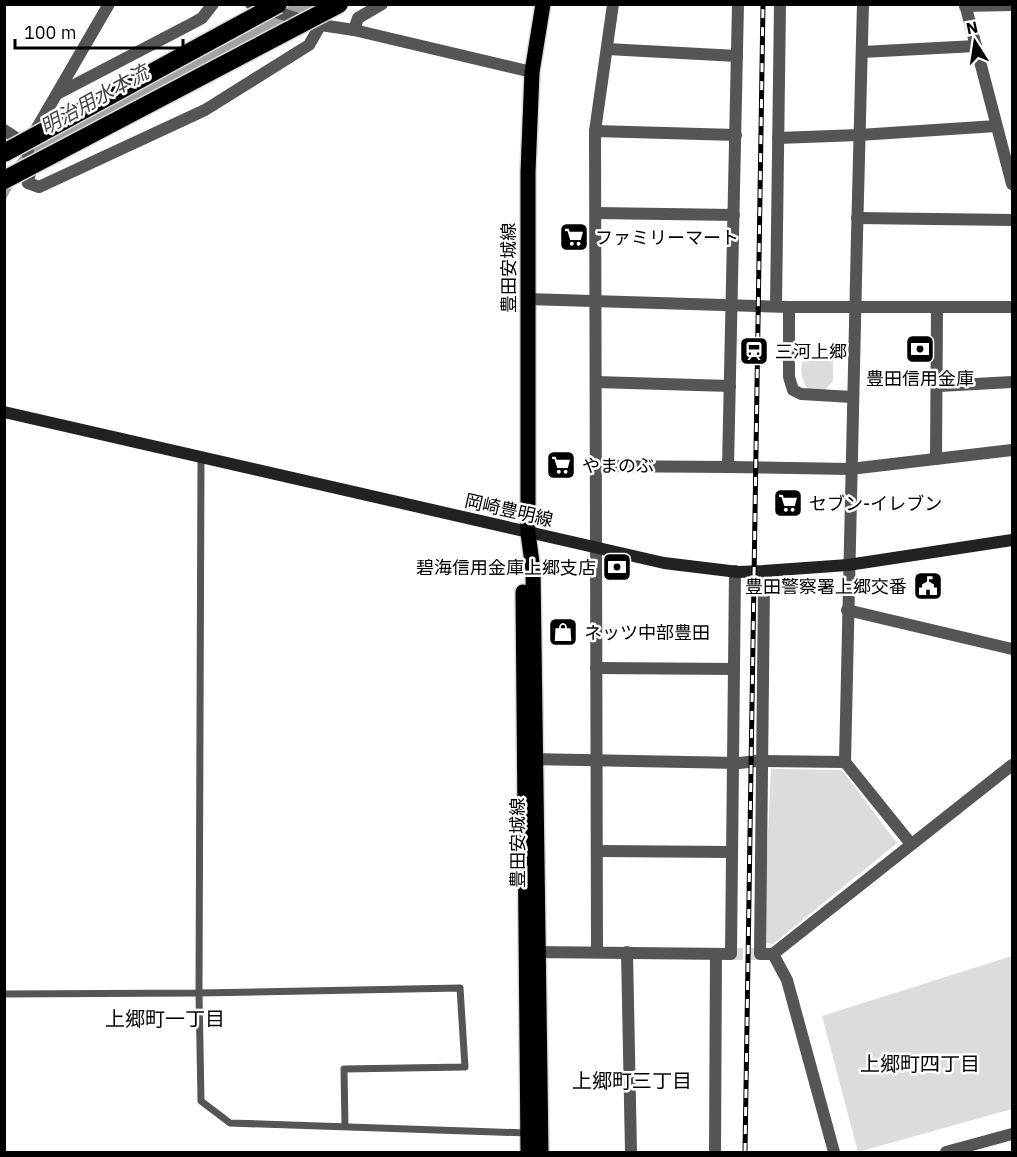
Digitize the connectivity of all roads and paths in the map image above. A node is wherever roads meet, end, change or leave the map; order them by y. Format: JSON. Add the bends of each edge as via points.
{"nodes":[{"id":1,"x":109,"y":4,"type":"edge"},
{"id":2,"x":213,"y":4,"type":"edge"},
{"id":3,"x":278,"y":4,"type":"edge"},
{"id":4,"x":339,"y":4,"type":"edge"},
{"id":5,"x":382,"y":4,"type":"edge"},
{"id":6,"x":543,"y":4,"type":"edge"},
{"id":7,"x":613,"y":4,"type":"edge"},
{"id":8,"x":738,"y":4,"type":"edge"},
{"id":9,"x":780,"y":4,"type":"edge"},
{"id":10,"x":863,"y":4,"type":"edge"},
{"id":11,"x":965,"y":5,"type":"edge"},
{"id":12,"x":1012,"y":5,"type":"edge"},
{"id":13,"x":254,"y":6,"type":"edge"},
{"id":14,"x":318,"y":24,"type":"junction"},
{"id":15,"x":354,"y":30,"type":"junction"},
{"id":16,"x":976,"y":46,"type":"junction"},
{"id":17,"x":862,"y":47,"type":"junction"},
{"id":18,"x":607,"y":49,"type":"junction"},
{"id":19,"x":737,"y":56,"type":"junction"},
{"id":20,"x":532,"y":72,"type":"junction"},
{"id":21,"x":56,"y":95,"type":"junction"},
{"id":22,"x":996,"y":126,"type":"junction"},
{"id":23,"x":4,"y":130,"type":"edge"},
{"id":24,"x":595,"y":131,"type":"junction"},
{"id":25,"x":736,"y":135,"type":"junction"},
{"id":26,"x":859,"y":135,"type":"junction"},
{"id":27,"x":778,"y":138,"type":"junction"},
{"id":28,"x":27,"y":146,"type":"junction"},
{"id":29,"x":4,"y":153,"type":"edge"},
{"id":30,"x":4,"y":180,"type":"edge"},
{"id":31,"x":1012,"y":184,"type":"edge"},
{"id":32,"x":596,"y":213,"type":"junction"},
{"id":33,"x":735,"y":215,"type":"junction"},
{"id":34,"x":857,"y":218,"type":"junction"},
{"id":35,"x":1012,"y":220,"type":"edge"},
{"id":36,"x":527,"y":299,"type":"junction"},
{"id":37,"x":596,"y":301,"type":"junction"},
{"id":38,"x":732,"y":303,"type":"junction"},
{"id":39,"x":776,"y":305,"type":"junction"},
{"id":40,"x":789,"y":306,"type":"junction"},
{"id":41,"x":855,"y":306,"type":"junction"},
{"id":42,"x":1012,"y":307,"type":"edge"},
{"id":43,"x":938,"y":308,"type":"junction"},
{"id":44,"x":596,"y":382,"type":"junction"},
{"id":45,"x":1012,"y":382,"type":"edge"},
{"id":46,"x":730,"y":386,"type":"junction"},
{"id":47,"x":939,"y":386,"type":"junction"},
{"id":48,"x":852,"y":397,"type":"junction"},
{"id":49,"x":4,"y":412,"type":"edge"},
{"id":50,"x":1012,"y":450,"type":"edge"},
{"id":51,"x":201,"y":457,"type":"junction"},
{"id":52,"x":936,"y":459,"type":"junction"},
{"id":53,"x":595,"y":466,"type":"junction"},
{"id":54,"x":728,"y":467,"type":"junction"},
{"id":55,"x":850,"y":469,"type":"junction"},
{"id":56,"x":528,"y":533,"type":"junction"},
{"id":57,"x":1012,"y":540,"type":"edge"},
{"id":58,"x":596,"y":549,"type":"junction"},
{"id":59,"x":848,"y":565,"type":"junction"},
{"id":60,"x":767,"y":571,"type":"junction"},
{"id":61,"x":735,"y":572,"type":"junction"},
{"id":62,"x":847,"y":610,"type":"junction"},
{"id":63,"x":1012,"y":649,"type":"edge"},
{"id":64,"x":596,"y":668,"type":"junction"},
{"id":65,"x":734,"y":669,"type":"junction"},
{"id":66,"x":530,"y":758,"type":"junction"},
{"id":67,"x":595,"y":761,"type":"junction"},
{"id":68,"x":763,"y":761,"type":"junction"},
{"id":69,"x":734,"y":762,"type":"junction"},
{"id":70,"x":845,"y":762,"type":"junction"},
{"id":71,"x":1012,"y":765,"type":"edge"},
{"id":72,"x":910,"y":844,"type":"junction"},
{"id":73,"x":597,"y":851,"type":"junction"},
{"id":74,"x":732,"y":852,"type":"junction"},
{"id":75,"x":532,"y":952,"type":"junction"},
{"id":76,"x":597,"y":952,"type":"junction"},
{"id":77,"x":627,"y":952,"type":"junction"},
{"id":78,"x":716,"y":954,"type":"junction"},
{"id":79,"x":773,"y":954,"type":"junction"},
{"id":80,"x":200,"y":993,"type":"junction"},
{"id":81,"x":4,"y":994,"type":"edge"},
{"id":82,"x":345,"y":1127,"type":"junction"},
{"id":83,"x":527,"y":1133,"type":"junction"},
{"id":84,"x":1012,"y":1134,"type":"edge"},
{"id":85,"x":528,"y":1152,"type":"edge"},
{"id":86,"x":541,"y":1152,"type":"edge"},
{"id":87,"x":631,"y":1152,"type":"edge"},
{"id":88,"x":715,"y":1152,"type":"edge"},
{"id":89,"x":834,"y":1152,"type":"edge"},
{"id":90,"x":946,"y":1152,"type":"edge"}],
"edges":[{"from":1,"to":21,"type":"street"},
{"from":2,"to":21,"type":"street","via":[[202,18]]},
{"from":3,"to":29,"type":"highway","bridge":true},
{"from":4,"to":30,"type":"highway","bridge":true},
{"from":5,"to":15,"type":"street","via":[[358,18]]},
{"from":6,"to":20,"type":"main road","name":"豊田安城線"},
{"from":7,"to":18,"type":"street"},
{"from":8,"to":19,"type":"street"},
{"from":9,"to":27,"type":"street"},
{"from":10,"to":17,"type":"street"},
{"from":11,"to":12,"type":"street"},
{"from":11,"to":16,"type":"street"},
{"from":13,"to":14,"type":"street","bridge":true},
{"from":14,"to":15,"type":"street"},
{"from":14,"to":28,"type":"street","via":[[309,45],[205,110],[39,187],[28,183]]},
{"from":15,"to":20,"type":"street"},
{"from":16,"to":17,"type":"street"},
{"from":16,"to":22,"type":"street"},
{"from":17,"to":26,"type":"street"},
{"from":18,"to":19,"type":"street"},
{"from":18,"to":24,"type":"street"},
{"from":19,"to":25,"type":"street"},
{"from":20,"to":36,"type":"main road","name":"豊田安城線"},
{"from":21,"to":28,"type":"street"},
{"from":22,"to":26,"type":"street"},
{"from":22,"to":31,"type":"street"},
{"from":23,"to":28,"type":"street"},
{"from":24,"to":25,"type":"street"},
{"from":24,"to":32,"type":"street"},
{"from":25,"to":33,"type":"street"},
{"from":26,"to":27,"type":"street"},
{"from":26,"to":34,"type":"street"},
{"from":27,"to":39,"type":"street"},
{"from":32,"to":33,"type":"street"},
{"from":32,"to":37,"type":"street"},
{"from":33,"to":38,"type":"street"},
{"from":34,"to":35,"type":"street"},
{"from":34,"to":41,"type":"street"},
{"from":36,"to":37,"type":"street"},
{"from":36,"to":56,"type":"main road","name":"豊田安城線"},
{"from":37,"to":38,"type":"street"},
{"from":37,"to":44,"type":"street"},
{"from":38,"to":39,"type":"street"},
{"from":38,"to":46,"type":"street"},
{"from":39,"to":40,"type":"street"},
{"from":40,"to":41,"type":"street"},
{"from":40,"to":48,"type":"street","via":[[789,377],[793,390],[801,394]]},
{"from":41,"to":43,"type":"street"},
{"from":41,"to":48,"type":"street"},
{"from":42,"to":43,"type":"street"},
{"from":43,"to":47,"type":"street"},
{"from":44,"to":46,"type":"street"},
{"from":44,"to":53,"type":"street"},
{"from":45,"to":47,"type":"street"},
{"from":46,"to":54,"type":"street"},
{"from":47,"to":52,"type":"street"},
{"from":48,"to":55,"type":"street"},
{"from":49,"to":51,"type":"main road","name":"岡崎豊明線"},
{"from":50,"to":52,"type":"street"},
{"from":51,"to":56,"type":"main road","name":"岡崎豊明線"},
{"from":51,"to":80,"type":"lane"},
{"from":52,"to":55,"type":"street"},
{"from":53,"to":54,"type":"street"},
{"from":53,"to":58,"type":"street"},
{"from":54,"to":55,"type":"street"},
{"from":55,"to":59,"type":"street"},
{"from":56,"to":58,"type":"main road","name":"岡崎豊明線"},
{"from":56,"to":66,"type":"main road","name":"豊田安城線","via":[[523,566]]},
{"from":57,"to":59,"type":"main road","name":"岡崎豊明線"},
{"from":58,"to":61,"type":"main road","name":"岡崎豊明線"},
{"from":58,"to":64,"type":"street"},
{"from":59,"to":60,"type":"main road","name":"岡崎豊明線"},
{"from":59,"to":62,"type":"street"},
{"from":60,"to":61,"type":"main road","name":"岡崎豊明線"},
{"from":60,"to":68,"type":"street"},
{"from":61,"to":65,"type":"street"},
{"from":62,"to":63,"type":"street"},
{"from":62,"to":70,"type":"street"},
{"from":64,"to":65,"type":"street"},
{"from":64,"to":67,"type":"street"},
{"from":65,"to":69,"type":"street"},
{"from":66,"to":67,"type":"street"},
{"from":66,"to":75,"type":"main road","name":"豊田安城線"},
{"from":67,"to":69,"type":"street"},
{"from":67,"to":73,"type":"street"},
{"from":68,"to":69,"type":"street"},
{"from":68,"to":70,"type":"street"},
{"from":68,"to":79,"type":"street","via":[[760,954]]},
{"from":69,"to":74,"type":"street"},
{"from":70,"to":72,"type":"street"},
{"from":71,"to":72,"type":"street"},
{"from":72,"to":79,"type":"street"},
{"from":73,"to":74,"type":"street"},
{"from":73,"to":76,"type":"street"},
{"from":74,"to":78,"type":"street","via":[[731,954]]},
{"from":75,"to":76,"type":"street"},
{"from":75,"to":83,"type":"main road","name":"豊田安城線"},
{"from":75,"to":86,"type":"main road","name":"豊田安城線"},
{"from":76,"to":77,"type":"street"},
{"from":77,"to":78,"type":"street"},
{"from":77,"to":87,"type":"street"},
{"from":78,"to":88,"type":"street"},
{"from":79,"to":89,"type":"street","via":[[788,980]]},
{"from":80,"to":81,"type":"lane"},
{"from":80,"to":82,"type":"lane","via":[[201,1101],[230,1123]]},
{"from":80,"to":82,"type":"lane","via":[[460,988],[465,1067],[344,1069]]},
{"from":82,"to":83,"type":"lane"},
{"from":83,"to":85,"type":"main road","name":"豊田安城線"},
{"from":84,"to":90,"type":"street"}]}
